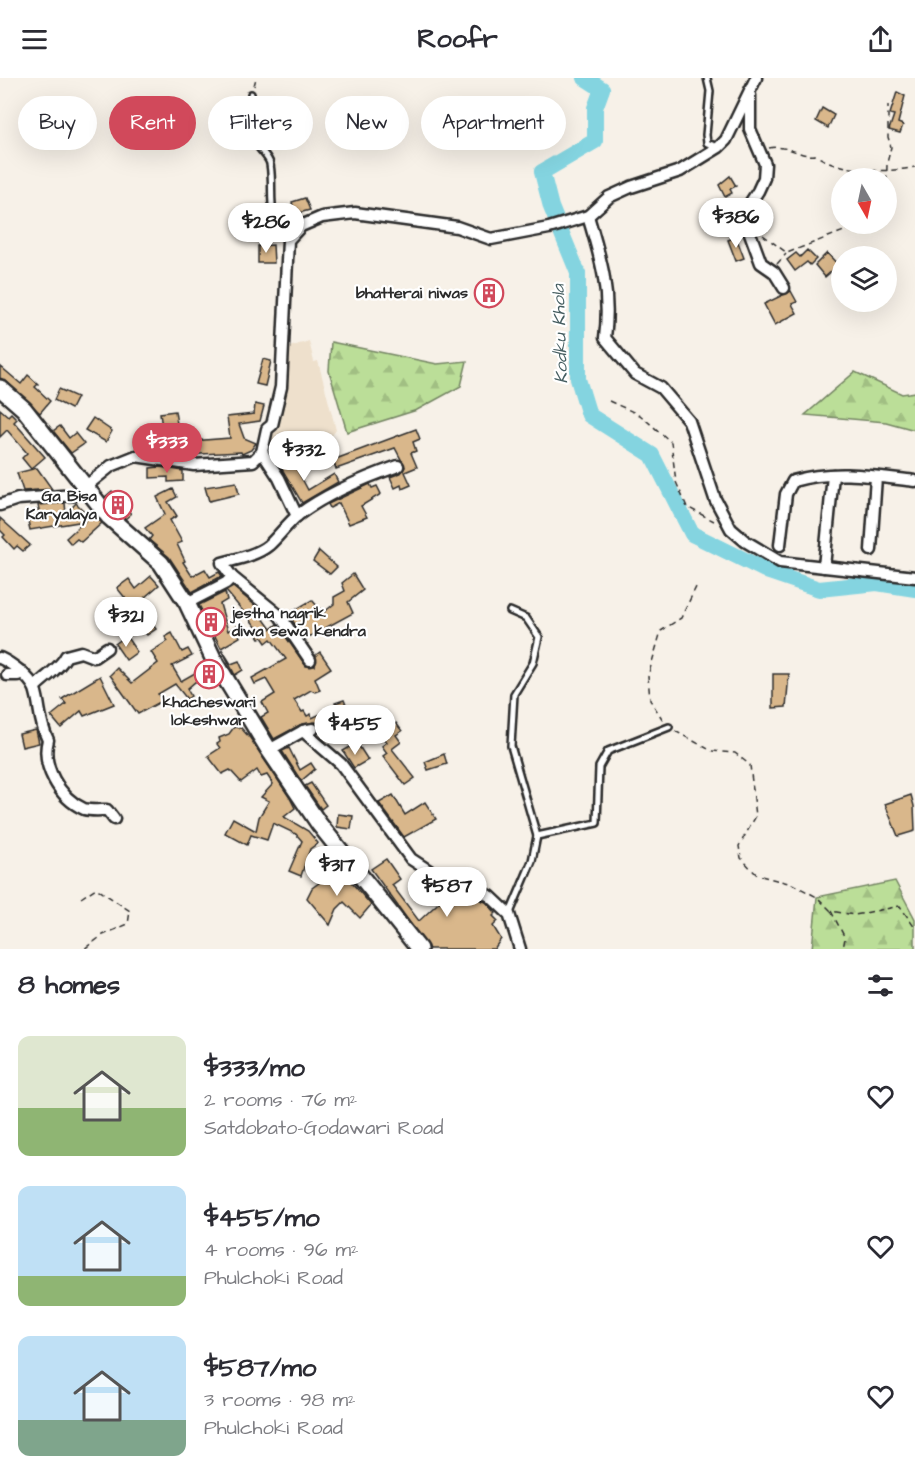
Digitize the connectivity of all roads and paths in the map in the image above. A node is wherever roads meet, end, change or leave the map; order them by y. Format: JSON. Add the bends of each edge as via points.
{"nodes":[{"id":1,"x":256,"y":78,"type":"edge"},
{"id":2,"x":707,"y":78,"type":"edge"},
{"id":3,"x":756,"y":78,"type":"edge"},
{"id":4,"x":751,"y":89,"type":"junction"},
{"id":5,"x":251,"y":94,"type":"joint"},
{"id":6,"x":888,"y":105,"type":"dead end"},
{"id":7,"x":719,"y":147,"type":"junction"},
{"id":8,"x":760,"y":152,"type":"junction"},
{"id":9,"x":915,"y":166,"type":"edge"},
{"id":10,"x":843,"y":168,"type":"edge"},
{"id":11,"x":888,"y":168,"type":"joint"},
{"id":12,"x":588,"y":216,"type":"junction"},
{"id":13,"x":761,"y":234,"type":"dead end"},
{"id":14,"x":836,"y":234,"type":"edge"},
{"id":15,"x":288,"y":240,"type":"junction"},
{"id":16,"x":787,"y":253,"type":"junction"},
{"id":17,"x":774,"y":272,"type":"junction"},
{"id":18,"x":784,"y":288,"type":"dead end"},
{"id":19,"x":0,"y":388,"type":"edge"},
{"id":20,"x":609,"y":401,"type":"dead end"},
{"id":21,"x":262,"y":452,"type":"junction"},
{"id":22,"x":398,"y":466,"type":"dead end"},
{"id":23,"x":833,"y":475,"type":"junction"},
{"id":24,"x":876,"y":477,"type":"junction"},
{"id":25,"x":915,"y":481,"type":"edge"},
{"id":26,"x":85,"y":489,"type":"junction"},
{"id":27,"x":0,"y":506,"type":"edge"},
{"id":28,"x":297,"y":516,"type":"junction"},
{"id":29,"x":731,"y":529,"type":"junction"},
{"id":30,"x":780,"y":545,"type":"dead end"},
{"id":31,"x":871,"y":549,"type":"dead end"},
{"id":32,"x":824,"y":567,"type":"junction"},
{"id":33,"x":232,"y":576,"type":"junction"},
{"id":34,"x":915,"y":577,"type":"edge"},
{"id":35,"x":697,"y":585,"type":"dead end"},
{"id":36,"x":187,"y":603,"type":"junction"},
{"id":37,"x":510,"y":611,"type":"dead end"},
{"id":38,"x":107,"y":648,"type":"dead end"},
{"id":39,"x":0,"y":658,"type":"edge"},
{"id":40,"x":310,"y":660,"type":"dead end"},
{"id":41,"x":22,"y":672,"type":"junction"},
{"id":42,"x":7,"y":675,"type":"dead end"},
{"id":43,"x":35,"y":687,"type":"junction"},
{"id":44,"x":669,"y":728,"type":"junction"},
{"id":45,"x":269,"y":750,"type":"junction"},
{"id":46,"x":114,"y":819,"type":"dead end"},
{"id":47,"x":537,"y":836,"type":"junction"},
{"id":48,"x":81,"y":898,"type":"dead end"},
{"id":49,"x":831,"y":911,"type":"junction"},
{"id":50,"x":509,"y":914,"type":"junction"},
{"id":51,"x":915,"y":928,"type":"edge"},
{"id":52,"x":84,"y":949,"type":"edge"},
{"id":53,"x":418,"y":949,"type":"edge"},
{"id":54,"x":520,"y":949,"type":"edge"},
{"id":55,"x":843,"y":949,"type":"edge"}],
"edges":[{"from":1,"to":5,"type":"path"},
{"from":2,"to":7,"type":"lane","via":[[707,142]]},
{"from":3,"to":4,"type":"street"},
{"from":4,"to":7,"type":"street"},
{"from":4,"to":8,"type":"street","via":[[750,129]]},
{"from":5,"to":15,"type":"lane","via":[[254,138],[270,162],[274,220]]},
{"from":6,"to":11,"type":"path"},
{"from":7,"to":12,"type":"street","via":[[680,171],[609,197]]},
{"from":8,"to":10,"type":"path","via":[[789,148]]},
{"from":8,"to":17,"type":"street","via":[[765,164],[764,178],[743,214],[761,263]]},
{"from":9,"to":11,"type":"path"},
{"from":12,"to":15,"type":"street","via":[[491,239],[457,227],[355,213],[322,217],[301,226]]},
{"from":12,"to":29,"type":"street","via":[[606,280],[609,309],[605,338],[635,374],[662,388],[688,421],[715,499]]},
{"from":13,"to":16,"type":"path"},
{"from":14,"to":16,"type":"path"},
{"from":15,"to":21,"type":"street","via":[[281,387]]},
{"from":16,"to":17,"type":"path"},
{"from":17,"to":18,"type":"street"},
{"from":19,"to":26,"type":"street","via":[[24,409]]},
{"from":20,"to":29,"type":"path","via":[[640,415],[671,442],[676,482],[687,507]]},
{"from":21,"to":26,"type":"street","via":[[253,461],[194,465],[136,456],[111,466]]},
{"from":21,"to":28,"type":"street"},
{"from":22,"to":28,"type":"street","via":[[369,476]]},
{"from":23,"to":24,"type":"street"},
{"from":23,"to":30,"type":"street","via":[[793,481],[786,494]]},
{"from":23,"to":32,"type":"street"},
{"from":24,"to":25,"type":"street"},
{"from":24,"to":31,"type":"street"},
{"from":26,"to":27,"type":"street","via":[[75,495],[18,499]]},
{"from":26,"to":36,"type":"street","via":[[109,517],[150,550]]},
{"from":28,"to":33,"type":"street","via":[[267,547],[222,563]]},
{"from":29,"to":32,"type":"street","via":[[780,562]]},
{"from":32,"to":34,"type":"street"},
{"from":33,"to":36,"type":"street"},
{"from":33,"to":40,"type":"street","via":[[280,616]]},
{"from":35,"to":44,"type":"path","via":[[681,618],[661,631],[648,676],[650,700]]},
{"from":36,"to":45,"type":"street","via":[[213,658]]},
{"from":37,"to":47,"type":"lane","via":[[526,618],[539,637],[533,663],[514,694],[511,746]]},
{"from":38,"to":43,"type":"street","via":[[94,657],[81,652],[66,656],[62,665],[50,670]]},
{"from":39,"to":41,"type":"street"},
{"from":41,"to":42,"type":"street"},
{"from":41,"to":43,"type":"street"},
{"from":43,"to":46,"type":"street","via":[[39,720],[48,740],[45,752],[60,789],[72,802],[86,809],[107,810]]},
{"from":44,"to":47,"type":"lane","via":[[608,751],[599,767],[597,823]]},
{"from":44,"to":49,"type":"path","via":[[712,751],[735,753],[750,765],[756,816],[739,846],[741,858],[757,875],[792,884],[817,897]]},
{"from":45,"to":50,"type":"street","via":[[308,730],[341,764],[411,859],[454,887],[490,896]]},
{"from":45,"to":53,"type":"street","via":[[319,824]]},
{"from":47,"to":50,"type":"lane","via":[[532,861]]},
{"from":48,"to":52,"type":"path","via":[[96,888],[130,911],[128,924]]},
{"from":49,"to":51,"type":"path","via":[[855,915],[900,906]]},
{"from":49,"to":55,"type":"path","via":[[845,939]]},
{"from":50,"to":54,"type":"street"}]}
